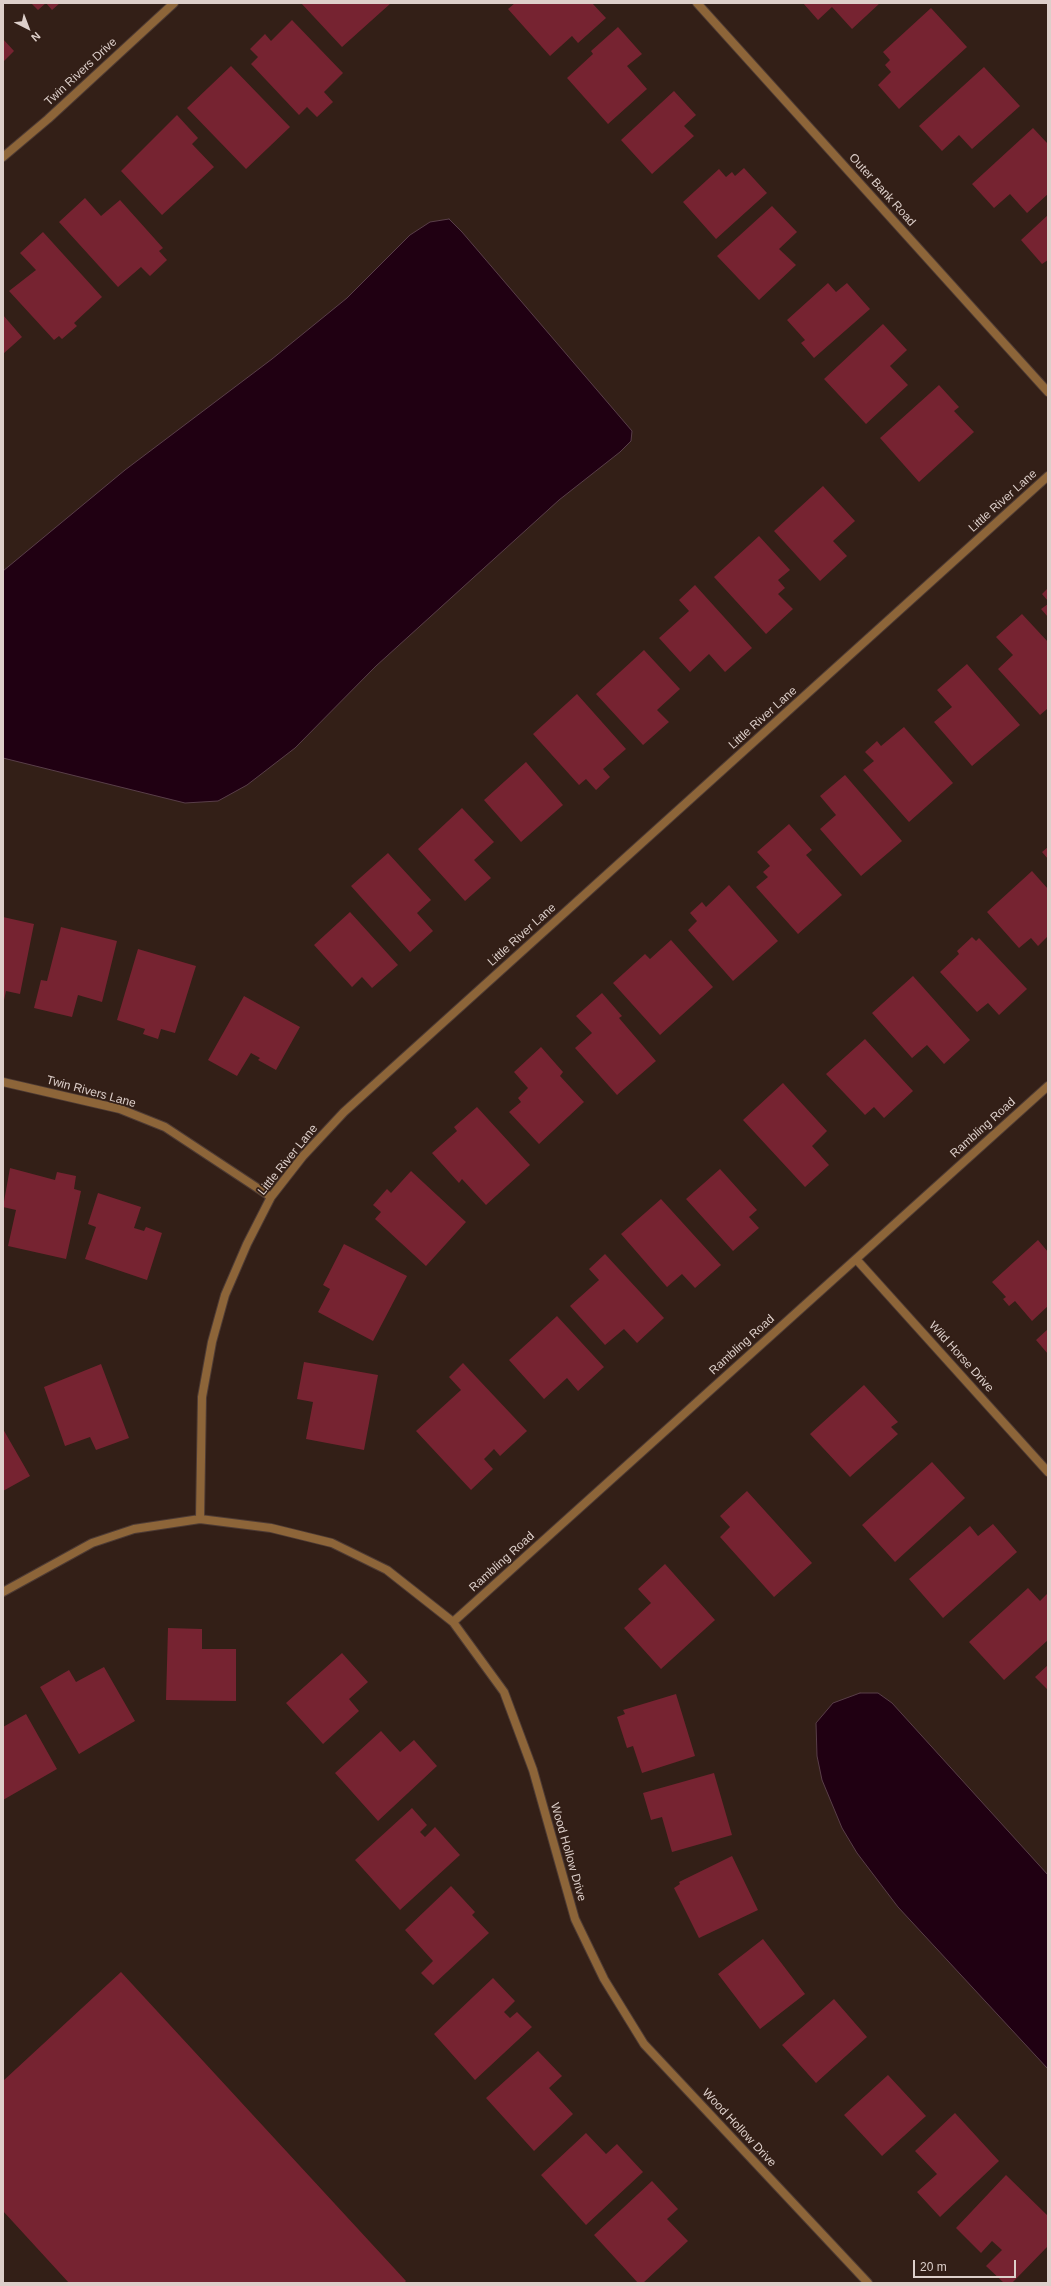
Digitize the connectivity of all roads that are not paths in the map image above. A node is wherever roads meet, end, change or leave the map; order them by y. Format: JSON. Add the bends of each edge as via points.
{"nodes":[{"id":1,"x":174,"y":3,"type":"edge"},
{"id":2,"x":698,"y":3,"type":"edge"},
{"id":3,"x":3,"y":157,"type":"edge"},
{"id":4,"x":1048,"y":392,"type":"edge"},
{"id":5,"x":1048,"y":476,"type":"edge"},
{"id":6,"x":3,"y":1082,"type":"edge"},
{"id":7,"x":1048,"y":1086,"type":"edge"},
{"id":8,"x":271,"y":1197,"type":"junction"},
{"id":9,"x":856,"y":1259,"type":"junction"},
{"id":10,"x":1048,"y":1472,"type":"edge"},
{"id":11,"x":200,"y":1519,"type":"junction"},
{"id":12,"x":3,"y":1592,"type":"edge"},
{"id":13,"x":453,"y":1622,"type":"junction"},
{"id":14,"x":868,"y":2283,"type":"edge"}],
"edges":[{"from":1,"to":3,"type":"street","name":"Twin Rivers Drive"},
{"from":2,"to":4,"type":"street","name":"Outer Bank Road"},
{"from":5,"to":8,"type":"street","name":"Little River Lane","via":[[344,1112],[303,1156]]},
{"from":6,"to":8,"type":"street","name":"Twin Rivers Lane","via":[[120,1109],[165,1127]]},
{"from":7,"to":9,"type":"street","name":"Rambling Road"},
{"from":8,"to":11,"type":"street","name":"Little River Lane","via":[[225,1295],[212,1342],[202,1397]]},
{"from":9,"to":10,"type":"street","name":"Wild Horse Drive"},
{"from":9,"to":13,"type":"street","name":"Rambling Road"},
{"from":11,"to":12,"type":"street","name":"Wood Hollow Drive","via":[[134,1529],[92,1543]]},
{"from":11,"to":13,"type":"street","name":"Wood Hollow Drive","via":[[271,1528],[332,1543],[387,1570]]},
{"from":13,"to":14,"type":"street","name":"Wood Hollow Drive","via":[[504,1692],[533,1770],[575,1919],[604,1979],[644,2044]]}]}
